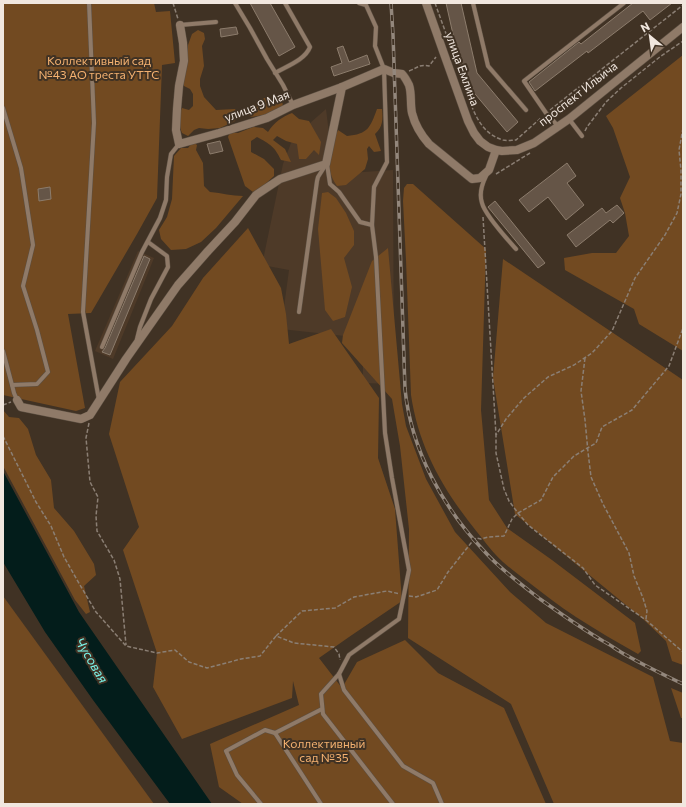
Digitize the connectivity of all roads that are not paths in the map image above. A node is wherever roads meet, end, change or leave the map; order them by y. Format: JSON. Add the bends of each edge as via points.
{"nodes":[{"id":1,"x":89,"y":3,"type":"edge"},
{"id":2,"x":235,"y":3,"type":"edge"},
{"id":3,"x":285,"y":3,"type":"edge"},
{"id":4,"x":360,"y":3,"type":"edge"},
{"id":5,"x":426,"y":3,"type":"edge"},
{"id":6,"x":474,"y":3,"type":"edge"},
{"id":7,"x":624,"y":3,"type":"edge"},
{"id":8,"x":216,"y":22,"type":"dead end"},
{"id":9,"x":180,"y":25,"type":"joint"},
{"id":10,"x":683,"y":27,"type":"edge"},
{"id":11,"x":384,"y":70,"type":"junction"},
{"id":12,"x":275,"y":73,"type":"junction"},
{"id":13,"x":342,"y":87,"type":"junction"},
{"id":14,"x":293,"y":105,"type":"junction"},
{"id":15,"x":3,"y":108,"type":"edge"},
{"id":16,"x":526,"y":110,"type":"dead end"},
{"id":17,"x":569,"y":118,"type":"junction"},
{"id":18,"x":558,"y":126,"type":"junction"},
{"id":19,"x":582,"y":136,"type":"road end"},
{"id":20,"x":179,"y":144,"type":"junction"},
{"id":21,"x":496,"y":150,"type":"junction"},
{"id":22,"x":326,"y":164,"type":"junction"},
{"id":23,"x":492,"y":172,"type":"junction"},
{"id":24,"x":372,"y":225,"type":"junction"},
{"id":25,"x":148,"y":242,"type":"junction"},
{"id":26,"x":516,"y":249,"type":"dead end"},
{"id":27,"x":299,"y":312,"type":"dead end"},
{"id":28,"x":102,"y":346,"type":"dead end"},
{"id":29,"x":135,"y":346,"type":"junction"},
{"id":30,"x":3,"y":351,"type":"edge"},
{"id":31,"x":12,"y":384,"type":"junction"},
{"id":32,"x":17,"y":400,"type":"joint"},
{"id":33,"x":99,"y":400,"type":"junction"},
{"id":34,"x":339,"y":674,"type":"junction"},
{"id":35,"x":322,"y":709,"type":"junction"},
{"id":36,"x":275,"y":733,"type":"junction"},
{"id":37,"x":261,"y":804,"type":"edge"},
{"id":38,"x":321,"y":804,"type":"edge"},
{"id":39,"x":393,"y":804,"type":"edge"},
{"id":40,"x":442,"y":804,"type":"edge"}],
"edges":[{"from":1,"to":33,"type":"lane","via":[[94,123],[83,312]]},
{"from":2,"to":12,"type":"lane"},
{"from":3,"to":12,"type":"lane","via":[[310,47],[308,53],[300,59]]},
{"from":4,"to":11,"type":"lane","via":[[366,5],[376,27],[375,46]]},
{"from":5,"to":21,"type":"street","name":"улица Емлина","via":[[468,121],[480,141]]},
{"from":6,"to":16,"type":"lane","via":[[488,66]]},
{"from":7,"to":18,"type":"lane","via":[[524,81]]},
{"from":8,"to":9,"type":"lane"},
{"from":9,"to":20,"type":"street","via":[[184,61],[178,86],[176,130]]},
{"from":10,"to":17,"type":"street","name":"проспект Ильича"},
{"from":11,"to":13,"type":"street","name":"улица 9 Мая"},
{"from":11,"to":23,"type":"street","via":[[402,74],[409,86],[412,113],[423,138],[429,144],[472,179]]},
{"from":11,"to":24,"type":"lane","via":[[387,162],[374,187]]},
{"from":12,"to":14,"type":"lane"},
{"from":13,"to":14,"type":"street","name":"улица 9 Мая"},
{"from":13,"to":22,"type":"street"},
{"from":14,"to":20,"type":"street","name":"улица 9 Мая","via":[[267,118]]},
{"from":15,"to":31,"type":"lane","via":[[21,168],[33,245],[23,286],[48,372],[37,384]]},
{"from":17,"to":18,"type":"street","name":"проспект Ильича"},
{"from":17,"to":19,"type":"lane"},
{"from":18,"to":21,"type":"street","name":"проспект Ильича","via":[[524,148]]},
{"from":20,"to":25,"type":"lane","via":[[171,154],[166,200]]},
{"from":21,"to":23,"type":"street"},
{"from":22,"to":24,"type":"lane","via":[[330,184],[339,192],[360,222]]},
{"from":22,"to":27,"type":"lane","via":[[317,181]]},
{"from":22,"to":29,"type":"street","via":[[280,179],[256,195],[178,286]]},
{"from":23,"to":26,"type":"lane","via":[[481,191],[482,204]]},
{"from":24,"to":34,"type":"lane","via":[[385,433],[409,570],[399,619],[349,655]]},
{"from":25,"to":28,"type":"lane"},
{"from":25,"to":29,"type":"lane","via":[[167,256],[168,267],[151,299]]},
{"from":29,"to":33,"type":"street"},
{"from":30,"to":31,"type":"lane"},
{"from":31,"to":32,"type":"lane"},
{"from":32,"to":33,"type":"street","via":[[21,407],[81,419],[90,415]]},
{"from":34,"to":35,"type":"lane","via":[[321,694]]},
{"from":34,"to":40,"type":"lane","via":[[344,690],[403,766],[433,783]]},
{"from":35,"to":36,"type":"lane"},
{"from":35,"to":39,"type":"lane","via":[[323,714]]},
{"from":36,"to":37,"type":"lane","via":[[265,730],[226,751],[237,775]]},
{"from":36,"to":38,"type":"lane"}]}
